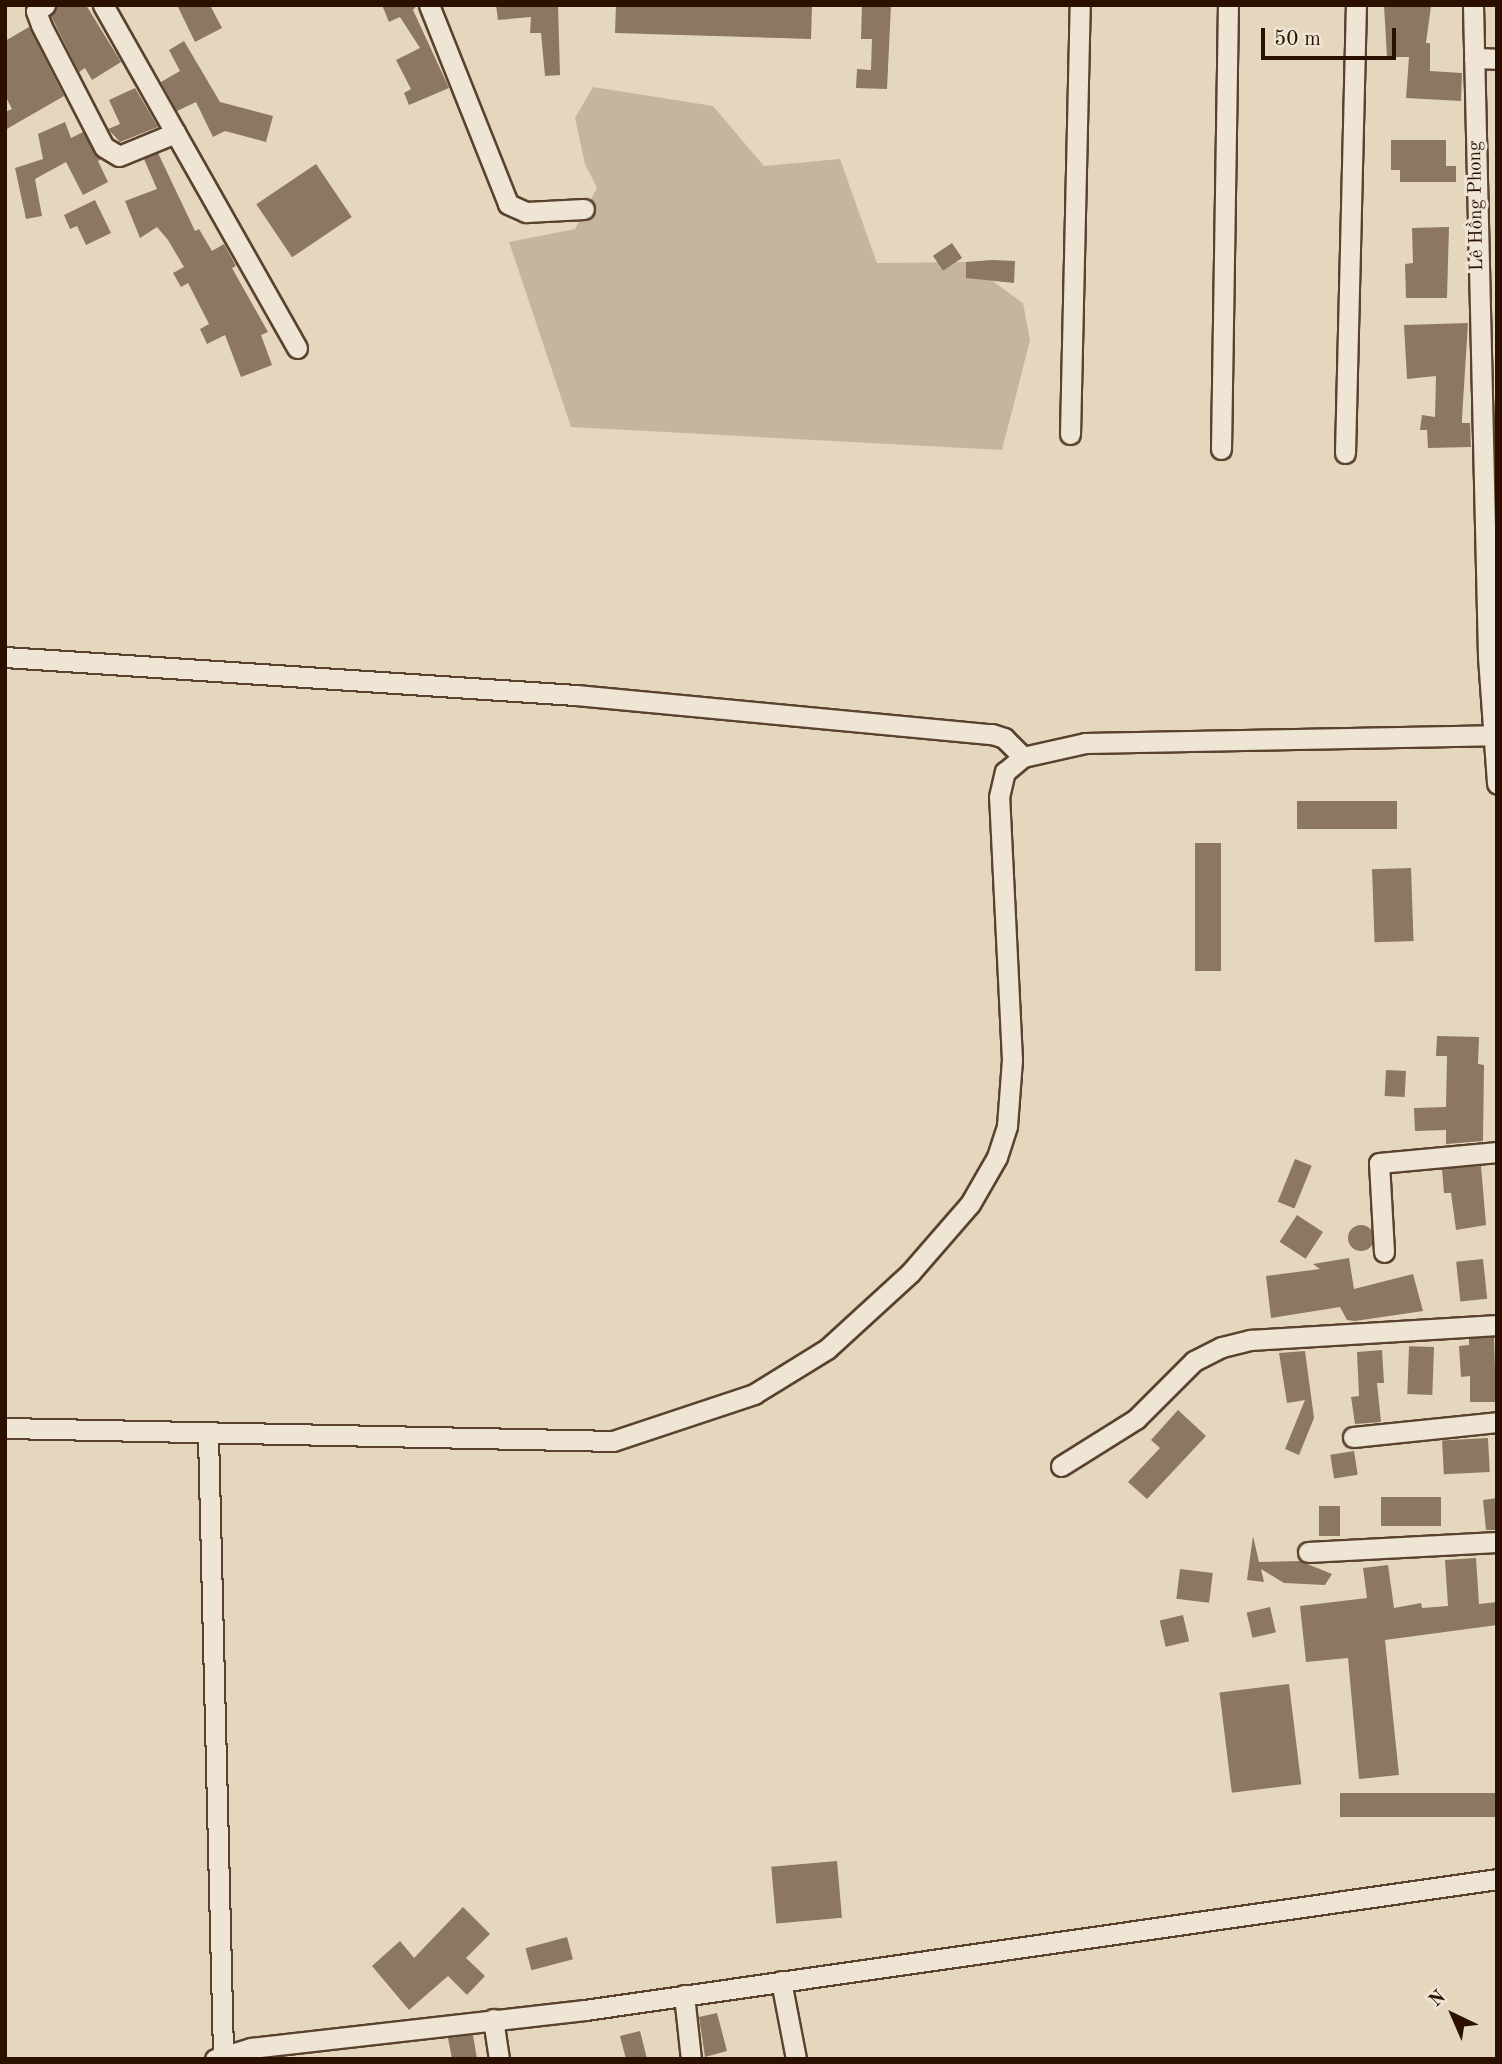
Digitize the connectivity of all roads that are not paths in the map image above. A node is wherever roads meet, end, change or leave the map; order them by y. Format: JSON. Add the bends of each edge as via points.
{"nodes":[{"id":1,"x":45,"y":5,"type":"edge"},
{"id":2,"x":103,"y":5,"type":"edge"},
{"id":3,"x":429,"y":5,"type":"edge"},
{"id":4,"x":1080,"y":5,"type":"edge"},
{"id":5,"x":1228,"y":5,"type":"edge"},
{"id":6,"x":1356,"y":5,"type":"edge"},
{"id":7,"x":1473,"y":5,"type":"edge"},
{"id":8,"x":1474,"y":58,"type":"junction"},
{"id":9,"x":1497,"y":59,"type":"edge"},
{"id":10,"x":175,"y":133,"type":"junction"},
{"id":11,"x":584,"y":209,"type":"dead end"},
{"id":12,"x":1488,"y":299,"type":"edge"},
{"id":13,"x":297,"y":348,"type":"dead end"},
{"id":14,"x":1070,"y":434,"type":"dead end"},
{"id":15,"x":1221,"y":449,"type":"dead end"},
{"id":16,"x":1345,"y":453,"type":"dead end"},
{"id":17,"x":1490,"y":479,"type":"edge"},
{"id":18,"x":5,"y":657,"type":"edge"},
{"id":19,"x":1492,"y":657,"type":"edge"},
{"id":20,"x":1493,"y":734,"type":"junction"},
{"id":21,"x":1023,"y":757,"type":"junction"},
{"id":22,"x":1497,"y":784,"type":"edge"},
{"id":23,"x":1497,"y":1152,"type":"edge"},
{"id":24,"x":1384,"y":1252,"type":"dead end"},
{"id":25,"x":1497,"y":1325,"type":"edge"},
{"id":26,"x":1497,"y":1422,"type":"edge"},
{"id":27,"x":5,"y":1428,"type":"edge"},
{"id":28,"x":208,"y":1435,"type":"junction"},
{"id":29,"x":1353,"y":1437,"type":"dead end"},
{"id":30,"x":1061,"y":1466,"type":"dead end"},
{"id":31,"x":1497,"y":1542,"type":"edge"},
{"id":32,"x":1308,"y":1552,"type":"dead end"},
{"id":33,"x":1497,"y":1879,"type":"edge"},
{"id":34,"x":781,"y":1981,"type":"junction"},
{"id":35,"x":684,"y":1995,"type":"junction"},
{"id":36,"x":493,"y":2019,"type":"junction"},
{"id":37,"x":219,"y":2056,"type":"edge"},
{"id":38,"x":499,"y":2059,"type":"edge"},
{"id":39,"x":691,"y":2059,"type":"edge"},
{"id":40,"x":796,"y":2059,"type":"edge"}],
"edges":[{"from":1,"to":10,"type":"street","via":[[36,10],[41,25],[104,148],[119,156]]},
{"from":2,"to":10,"type":"street"},
{"from":3,"to":11,"type":"street","via":[[508,204],[526,212]]},
{"from":4,"to":14,"type":"street"},
{"from":5,"to":15,"type":"street"},
{"from":6,"to":16,"type":"street"},
{"from":7,"to":8,"type":"street","name":"Lê Hồng Phong"},
{"from":8,"to":9,"type":"street"},
{"from":8,"to":12,"type":"street","name":"Lê Hồng Phong"},
{"from":10,"to":13,"type":"street"},
{"from":12,"to":17,"type":"street","name":"Lê Hồng Phong"},
{"from":17,"to":19,"type":"street","name":"Lê Hồng Phong"},
{"from":18,"to":21,"type":"street","via":[[576,695],[992,734],[1004,738]]},
{"from":19,"to":20,"type":"street","name":"Lê Hồng Phong"},
{"from":20,"to":21,"type":"street","via":[[1085,743]]},
{"from":20,"to":22,"type":"street","name":"Lê Hồng Phong"},
{"from":21,"to":28,"type":"street","via":[[1005,772],[999,797],[1012,1060],[1007,1126],[970,1204],[910,1273],[827,1349],[754,1394],[613,1441]]},
{"from":23,"to":24,"type":"street","via":[[1379,1163]]},
{"from":25,"to":30,"type":"street","via":[[1251,1339],[1222,1347],[1194,1361],[1136,1419]]},
{"from":26,"to":29,"type":"street"},
{"from":27,"to":28,"type":"street"},
{"from":28,"to":37,"type":"street"},
{"from":31,"to":32,"type":"street"},
{"from":33,"to":34,"type":"street"},
{"from":34,"to":35,"type":"street"},
{"from":34,"to":40,"type":"street"},
{"from":35,"to":36,"type":"street"},
{"from":35,"to":39,"type":"street"},
{"from":36,"to":37,"type":"street"},
{"from":36,"to":38,"type":"street"}]}
